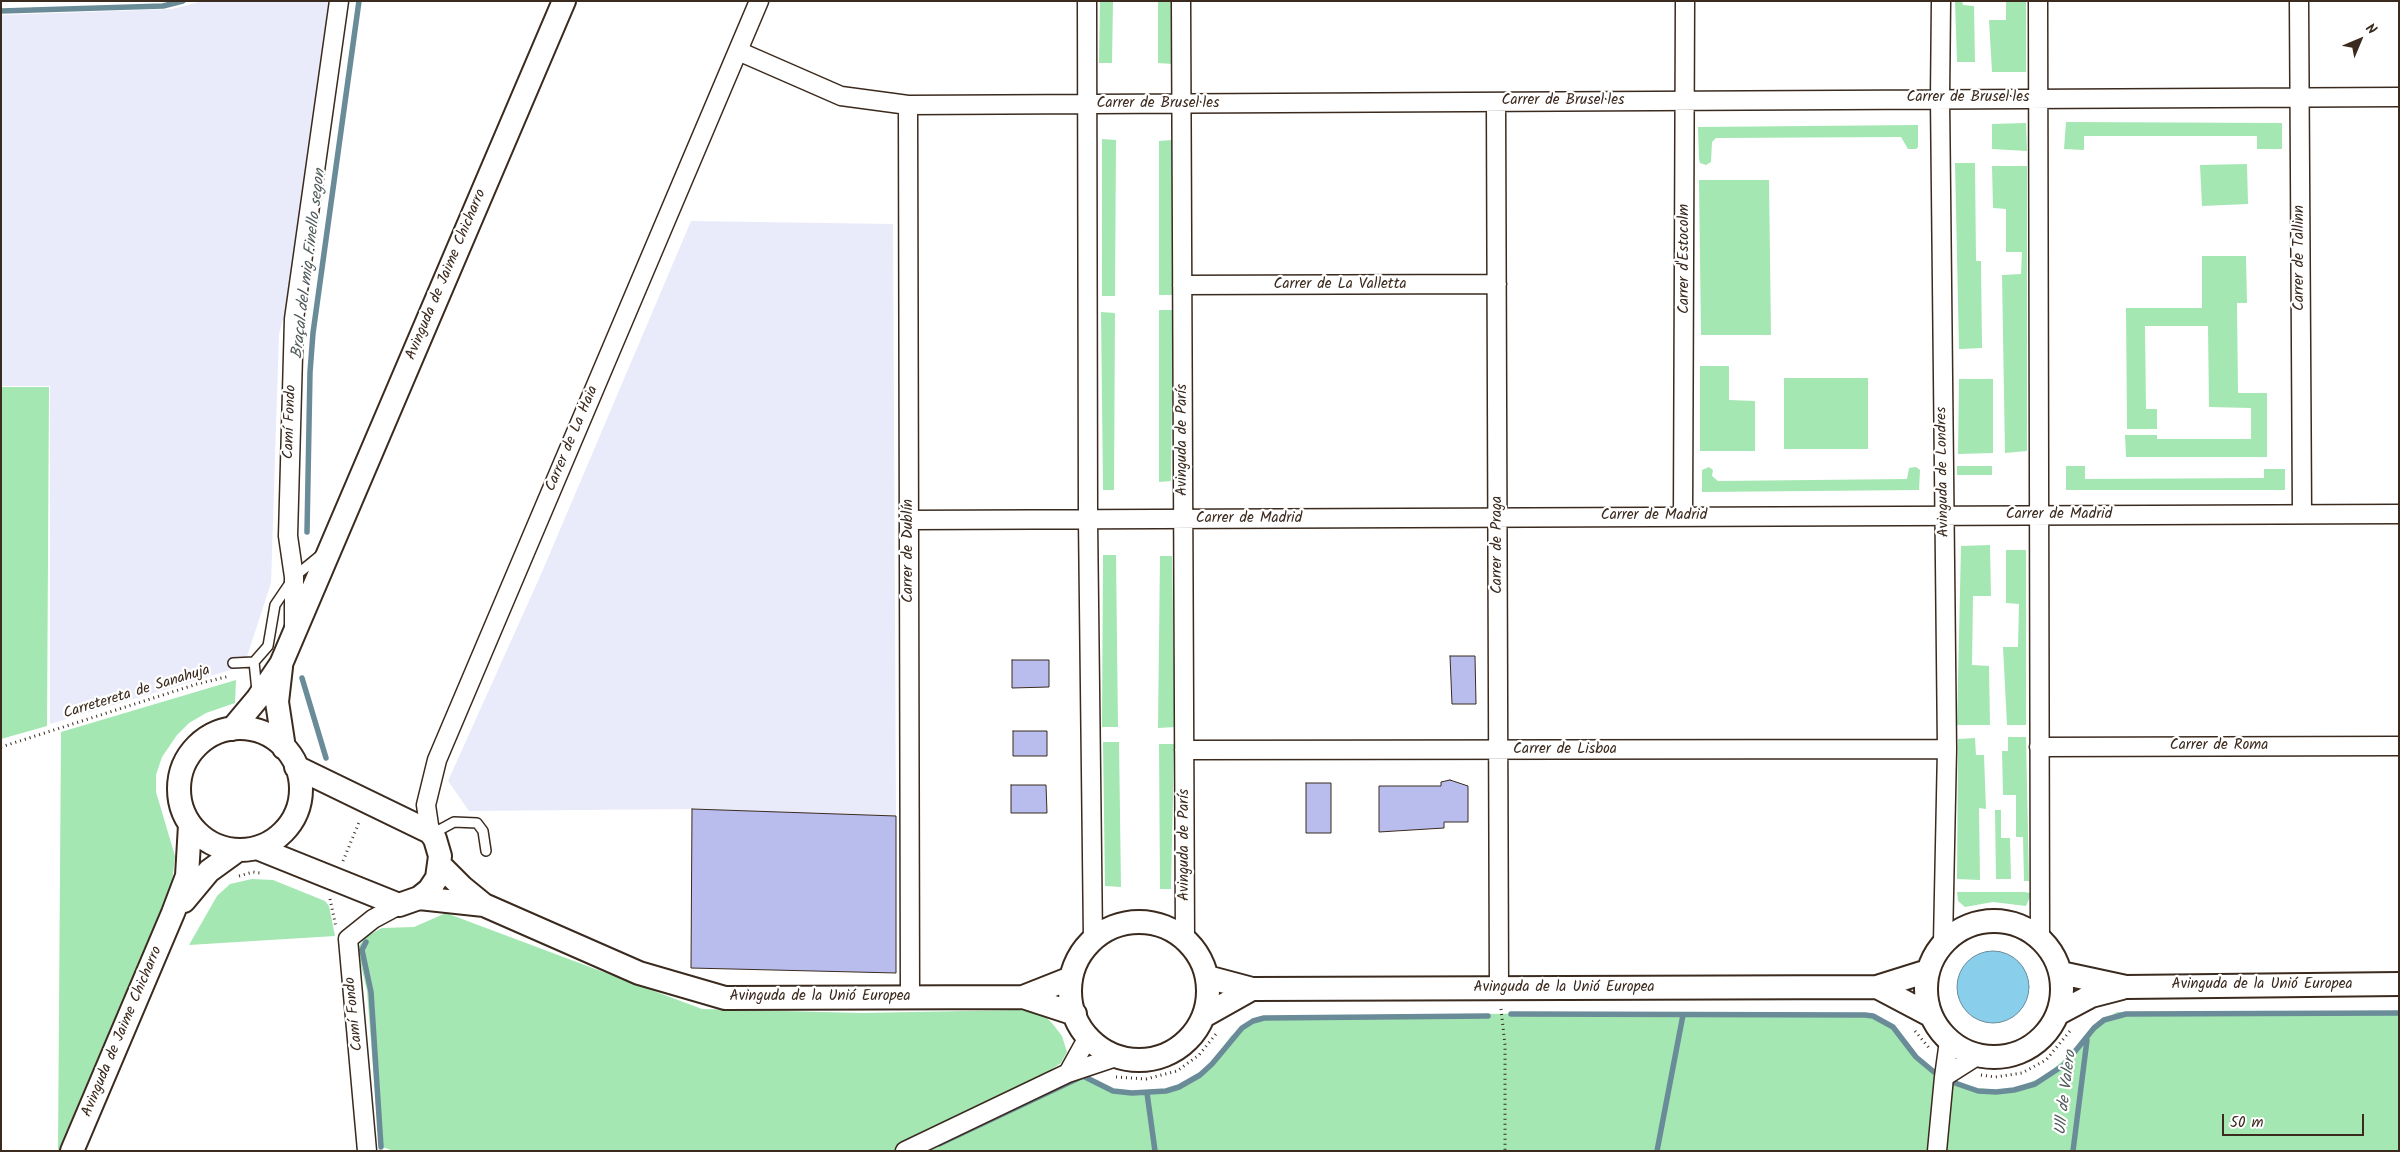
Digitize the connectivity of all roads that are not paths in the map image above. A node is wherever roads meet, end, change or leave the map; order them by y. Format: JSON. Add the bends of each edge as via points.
{"nodes":[{"id":1,"x":339,"y":1,"type":"edge"},
{"id":2,"x":564,"y":1,"type":"edge"},
{"id":3,"x":759,"y":1,"type":"edge"},
{"id":4,"x":1087,"y":1,"type":"edge"},
{"id":5,"x":1182,"y":1,"type":"edge"},
{"id":6,"x":1685,"y":1,"type":"edge"},
{"id":7,"x":1941,"y":1,"type":"edge"},
{"id":8,"x":2038,"y":1,"type":"edge"},
{"id":9,"x":2299,"y":1,"type":"edge"},
{"id":10,"x":738,"y":51,"type":"junction"},
{"id":11,"x":2038,"y":97,"type":"junction"},
{"id":12,"x":2399,"y":97,"type":"edge"},
{"id":13,"x":1940,"y":98,"type":"junction"},
{"id":14,"x":2299,"y":98,"type":"junction"},
{"id":15,"x":1685,"y":101,"type":"junction"},
{"id":16,"x":1496,"y":102,"type":"junction"},
{"id":17,"x":1087,"y":104,"type":"junction"},
{"id":18,"x":1182,"y":104,"type":"junction"},
{"id":19,"x":908,"y":105,"type":"junction"},
{"id":20,"x":1497,"y":284,"type":"junction"},
{"id":21,"x":1182,"y":285,"type":"junction"},
{"id":22,"x":2302,"y":514,"type":"junction"},
{"id":23,"x":2399,"y":514,"type":"edge"},
{"id":24,"x":1944,"y":515,"type":"junction"},
{"id":25,"x":1683,"y":516,"type":"junction"},
{"id":26,"x":2040,"y":516,"type":"junction"},
{"id":27,"x":1498,"y":518,"type":"junction"},
{"id":28,"x":1183,"y":519,"type":"junction"},
{"id":29,"x":909,"y":520,"type":"junction"},
{"id":30,"x":1088,"y":520,"type":"junction"},
{"id":31,"x":330,"y":548,"type":"junction"},
{"id":32,"x":294,"y":577,"type":"junction"},
{"id":33,"x":294,"y":635,"type":"junction"},
{"id":34,"x":233,"y":663,"type":"dead end"},
{"id":35,"x":281,"y":664,"type":"junction"},
{"id":36,"x":254,"y":666,"type":"junction"},
{"id":37,"x":258,"y":698,"type":"junction"},
{"id":38,"x":232,"y":729,"type":"junction"},
{"id":39,"x":2399,"y":746,"type":"edge"},
{"id":40,"x":2040,"y":747,"type":"junction"},
{"id":41,"x":284,"y":748,"type":"junction"},
{"id":42,"x":1947,"y":749,"type":"junction"},
{"id":43,"x":1184,"y":750,"type":"junction"},
{"id":44,"x":1499,"y":750,"type":"junction"},
{"id":45,"x":296,"y":767,"type":"junction"},
{"id":46,"x":190,"y":825,"type":"junction"},
{"id":47,"x":431,"y":833,"type":"junction"},
{"id":48,"x":247,"y":849,"type":"junction"},
{"id":49,"x":486,"y":851,"type":"dead end"},
{"id":50,"x":440,"y":865,"type":"junction"},
{"id":51,"x":409,"y":902,"type":"junction"},
{"id":52,"x":484,"y":905,"type":"junction"},
{"id":53,"x":173,"y":913,"type":"junction"},
{"id":54,"x":2040,"y":938,"type":"junction"},
{"id":55,"x":1093,"y":939,"type":"junction"},
{"id":56,"x":1185,"y":939,"type":"junction"},
{"id":57,"x":1943,"y":942,"type":"junction"},
{"id":58,"x":1928,"y":971,"type":"junction"},
{"id":59,"x":2061,"y":973,"type":"junction"},
{"id":60,"x":1207,"y":977,"type":"junction"},
{"id":61,"x":1071,"y":978,"type":"junction"},
{"id":62,"x":2399,"y":984,"type":"edge"},
{"id":63,"x":1877,"y":987,"type":"junction"},
{"id":64,"x":2126,"y":987,"type":"junction"},
{"id":65,"x":1499,"y":988,"type":"junction"},
{"id":66,"x":1252,"y":989,"type":"junction"},
{"id":67,"x":1023,"y":997,"type":"junction"},
{"id":68,"x":910,"y":998,"type":"junction"},
{"id":69,"x":1075,"y":1014,"type":"junction"},
{"id":70,"x":1930,"y":1015,"type":"junction"},
{"id":71,"x":2067,"y":1018,"type":"junction"},
{"id":72,"x":1212,"y":1021,"type":"junction"},
{"id":73,"x":1088,"y":1037,"type":"junction"},
{"id":74,"x":1949,"y":1062,"type":"junction"},
{"id":75,"x":1113,"y":1065,"type":"junction"},
{"id":76,"x":1068,"y":1073,"type":"junction"},
{"id":77,"x":72,"y":1151,"type":"edge"},
{"id":78,"x":367,"y":1151,"type":"edge"},
{"id":79,"x":905,"y":1151,"type":"edge"},
{"id":80,"x":1937,"y":1151,"type":"edge"}],
"edges":[{"from":1,"to":32,"type":"street","name":"Camí Fondo","via":[[294,319],[288,536]]},
{"from":2,"to":31,"type":"street","name":"Avinguda de Jaime Chicharro"},
{"from":3,"to":10,"type":"street"},
{"from":4,"to":17,"type":"street"},
{"from":5,"to":18,"type":"street","name":"Avinguda de París"},
{"from":6,"to":15,"type":"street","name":"Carrer d'Estocolm"},
{"from":7,"to":13,"type":"street","name":"Avinguda de Londres"},
{"from":8,"to":11,"type":"street"},
{"from":9,"to":14,"type":"street","name":"Carrer de Tallinn"},
{"from":10,"to":19,"type":"street","name":"Carrer de Brusel·les","via":[[842,96]]},
{"from":10,"to":47,"type":"street","name":"Carrer de La Haia","via":[[437,760],[426,805]]},
{"from":11,"to":13,"type":"street","name":"Carrer de Brusel·les"},
{"from":11,"to":14,"type":"street","name":"Carrer de Brusel·les"},
{"from":11,"to":26,"type":"street"},
{"from":12,"to":14,"type":"street","name":"Carrer de Brusel·les"},
{"from":13,"to":15,"type":"street","name":"Carrer de Brusel·les"},
{"from":13,"to":24,"type":"street","name":"Avinguda de Londres"},
{"from":14,"to":22,"type":"street","name":"Carrer de Tallinn"},
{"from":15,"to":16,"type":"street","name":"Carrer de Brusel·les"},
{"from":15,"to":25,"type":"street","name":"Carrer d'Estocolm"},
{"from":16,"to":18,"type":"street","name":"Carrer de Brusel·les"},
{"from":16,"to":20,"type":"street","name":"Carrer de Praga"},
{"from":17,"to":18,"type":"street","name":"Carrer de Brusel·les"},
{"from":17,"to":19,"type":"street","name":"Carrer de Brusel·les"},
{"from":17,"to":30,"type":"street"},
{"from":18,"to":21,"type":"street","name":"Avinguda de París"},
{"from":19,"to":29,"type":"street","name":"Carrer de Dublín"},
{"from":20,"to":21,"type":"street","name":"Carrer de La Valletta"},
{"from":20,"to":27,"type":"street","name":"Carrer de Praga"},
{"from":21,"to":28,"type":"street","name":"Avinguda de París"},
{"from":22,"to":23,"type":"street","name":"Carrer de Madrid"},
{"from":22,"to":26,"type":"street","name":"Carrer de Madrid"},
{"from":24,"to":25,"type":"street","name":"Carrer de Madrid"},
{"from":24,"to":26,"type":"street","name":"Carrer de Madrid"},
{"from":24,"to":42,"type":"street","name":"Avinguda de Londres"},
{"from":25,"to":27,"type":"street","name":"Carrer de Madrid"},
{"from":26,"to":40,"type":"street"},
{"from":27,"to":28,"type":"street","name":"Carrer de Madrid"},
{"from":27,"to":44,"type":"street","name":"Carrer de Praga"},
{"from":28,"to":30,"type":"street","name":"Carrer de Madrid"},
{"from":28,"to":43,"type":"street","name":"Avinguda de París"},
{"from":29,"to":30,"type":"street","name":"Carrer de Madrid"},
{"from":29,"to":68,"type":"street","name":"Carrer de Dublín"},
{"from":30,"to":55,"type":"street"},
{"from":31,"to":32,"type":"lane"},
{"from":31,"to":33,"type":"street","name":"Avinguda de Jaime Chicharro"},
{"from":32,"to":33,"type":"street","name":"Camí Fondo"},
{"from":32,"to":36,"type":"lane","via":[[274,605],[268,646]]},
{"from":33,"to":35,"type":"street","name":"Avinguda de Jaime Chicharro"},
{"from":34,"to":36,"type":"lane"},
{"from":35,"to":37,"type":"street"},
{"from":35,"to":41,"type":"street","via":[[277,702]]},
{"from":36,"to":37,"type":"lane"},
{"from":37,"to":38,"type":"street"},
{"from":38,"to":41,"type":"street","via":[[260,732]]},
{"from":38,"to":46,"type":"street","via":[[206,738],[187,758],[182,771],[180,799]]},
{"from":39,"to":40,"type":"street","name":"Carrer de Roma"},
{"from":40,"to":54,"type":"street"},
{"from":41,"to":45,"type":"street"},
{"from":42,"to":44,"type":"street","name":"Carrer de Lisboa"},
{"from":42,"to":57,"type":"street","name":"Avinguda de Londres"},
{"from":43,"to":44,"type":"street","name":"Carrer de Lisboa"},
{"from":43,"to":56,"type":"street","name":"Avinguda de París"},
{"from":44,"to":65,"type":"street","name":"Carrer de Praga"},
{"from":45,"to":47,"type":"street"},
{"from":45,"to":48,"type":"street","via":[[300,796],[291,822],[276,838]]},
{"from":46,"to":48,"type":"street","via":[[211,843]]},
{"from":46,"to":53,"type":"street","name":"Avinguda de Jaime Chicharro","via":[[187,876]]},
{"from":47,"to":49,"type":"lane","via":[[454,822],[477,823],[483,831]]},
{"from":47,"to":50,"type":"street","via":[[438,848]]},
{"from":48,"to":51,"type":"street","name":"Avinguda de la Unió Europea"},
{"from":48,"to":53,"type":"street","via":[[209,871]]},
{"from":50,"to":51,"type":"street","via":[[430,890]]},
{"from":50,"to":52,"type":"street","name":"Avinguda de la Unió Europea"},
{"from":51,"to":52,"type":"street","name":"Avinguda de la Unió Europea"},
{"from":51,"to":78,"type":"street","name":"Camí Fondo","via":[[373,919],[348,939]]},
{"from":52,"to":68,"type":"street","name":"Avinguda de la Unió Europea","via":[[638,973],[725,998]]},
{"from":53,"to":77,"type":"street","name":"Avinguda de Jaime Chicharro"},
{"from":54,"to":57,"type":"street","via":[[2025,928],[1990,920],[1965,927]]},
{"from":54,"to":59,"type":"street","via":[[2049,948]]},
{"from":55,"to":56,"type":"street","via":[[1110,928],[1129,922],[1149,922]]},
{"from":55,"to":61,"type":"street","via":[[1079,956]]},
{"from":56,"to":60,"type":"street","via":[[1202,963]]},
{"from":57,"to":58,"type":"street"},
{"from":58,"to":63,"type":"street","name":"Avinguda de la Unió Europea"},
{"from":58,"to":70,"type":"street","via":[[1926,985]]},
{"from":59,"to":64,"type":"street","name":"Avinguda de la Unió Europea"},
{"from":59,"to":71,"type":"street"},
{"from":60,"to":66,"type":"street","name":"Avinguda de la Unió Europea"},
{"from":60,"to":72,"type":"street"},
{"from":61,"to":67,"type":"street","name":"Avinguda de la Unió Europea"},
{"from":61,"to":69,"type":"street","via":[[1070,996]]},
{"from":62,"to":64,"type":"street","name":"Avinguda de la Unió Europea"},
{"from":63,"to":65,"type":"street","name":"Avinguda de la Unió Europea"},
{"from":63,"to":70,"type":"street","name":"Avinguda de la Unió Europea"},
{"from":64,"to":71,"type":"street","name":"Avinguda de la Unió Europea","via":[[2091,996]]},
{"from":65,"to":66,"type":"street","name":"Avinguda de la Unió Europea"},
{"from":66,"to":72,"type":"street","name":"Avinguda de la Unió Europea"},
{"from":67,"to":68,"type":"street","name":"Avinguda de la Unió Europea"},
{"from":67,"to":69,"type":"street","name":"Avinguda de la Unió Europea"},
{"from":69,"to":73,"type":"street"},
{"from":70,"to":74,"type":"street","via":[[1942,1033]]},
{"from":71,"to":74,"type":"street","via":[[2034,1045],[2017,1054],[1997,1058],[1962,1050]]},
{"from":72,"to":75,"type":"street","via":[[1178,1048],[1159,1057]]},
{"from":73,"to":75,"type":"street"},
{"from":73,"to":76,"type":"street"},
{"from":74,"to":80,"type":"street"},
{"from":75,"to":76,"type":"street"},
{"from":76,"to":79,"type":"street"}]}
